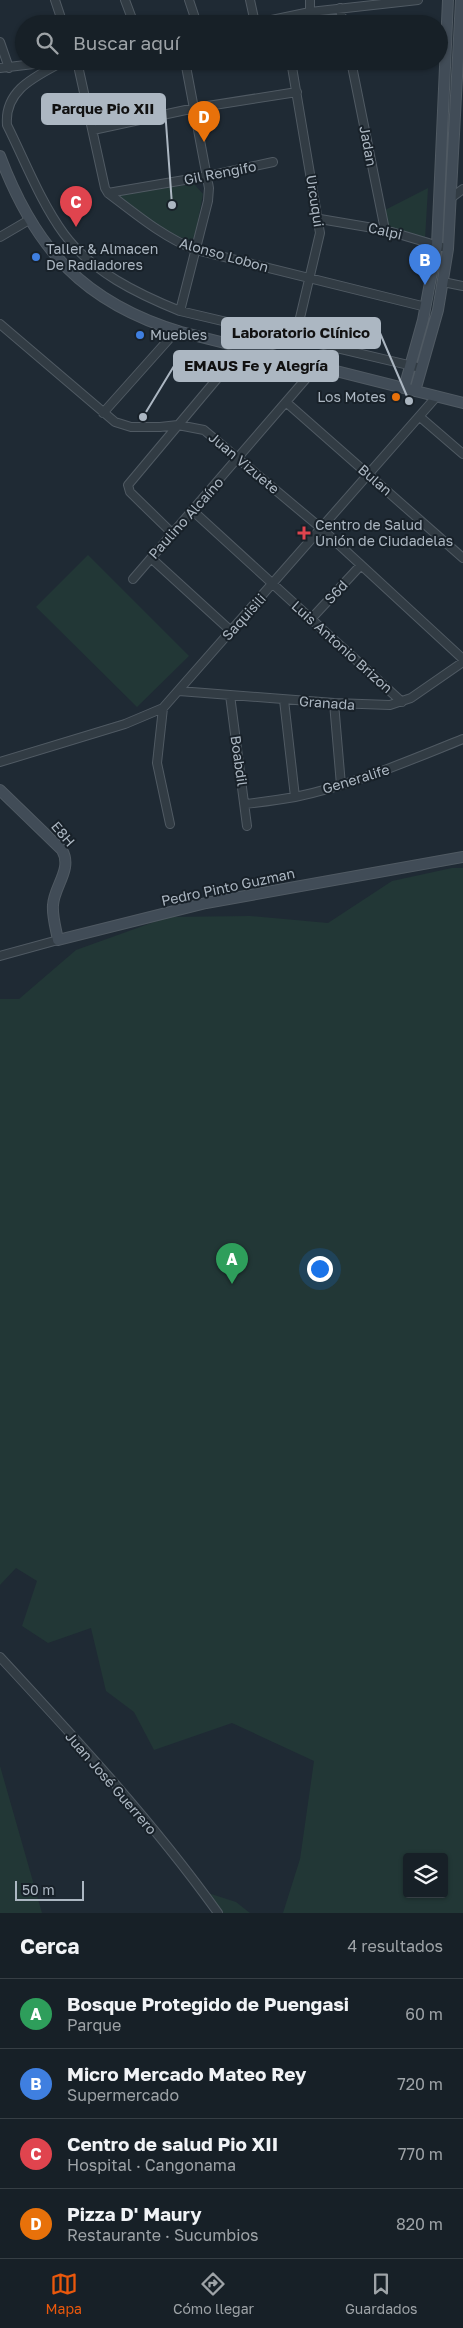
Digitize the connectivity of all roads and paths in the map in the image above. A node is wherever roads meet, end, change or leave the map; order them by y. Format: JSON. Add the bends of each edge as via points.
{"nodes":[{"id":1,"x":55,"y":0,"type":"edge"},
{"id":2,"x":125,"y":0,"type":"edge"},
{"id":3,"x":189,"y":0,"type":"edge"},
{"id":4,"x":250,"y":0,"type":"edge"},
{"id":5,"x":310,"y":0,"type":"edge"},
{"id":6,"x":418,"y":0,"type":"edge"},
{"id":7,"x":448,"y":0,"type":"edge"},
{"id":8,"x":462,"y":0,"type":"edge"},
{"id":9,"x":375,"y":2,"type":"edge"},
{"id":10,"x":340,"y":8,"type":"junction"},
{"id":11,"x":310,"y":12,"type":"junction"},
{"id":12,"x":60,"y":15,"type":"edge"},
{"id":13,"x":131,"y":15,"type":"edge"},
{"id":14,"x":194,"y":15,"type":"edge"},
{"id":15,"x":253,"y":15,"type":"edge"},
{"id":16,"x":300,"y":15,"type":"edge"},
{"id":17,"x":341,"y":15,"type":"edge"},
{"id":18,"x":447,"y":15,"type":"edge"},
{"id":19,"x":0,"y":42,"type":"edge"},
{"id":20,"x":15,"y":67,"type":"edge"},
{"id":21,"x":0,"y":68,"type":"edge"},
{"id":22,"x":9,"y":68,"type":"junction"},
{"id":23,"x":48,"y":70,"type":"edge"},
{"id":24,"x":79,"y":70,"type":"edge"},
{"id":25,"x":187,"y":70,"type":"edge"},
{"id":26,"x":293,"y":70,"type":"edge"},
{"id":27,"x":353,"y":70,"type":"edge"},
{"id":28,"x":445,"y":70,"type":"edge"},
{"id":29,"x":297,"y":92,"type":"junction"},
{"id":30,"x":194,"y":108,"type":"junction"},
{"id":31,"x":93,"y":130,"type":"junction"},
{"id":32,"x":0,"y":156,"type":"edge"},
{"id":33,"x":273,"y":162,"type":"dead end"},
{"id":34,"x":208,"y":176,"type":"junction"},
{"id":35,"x":463,"y":189,"type":"edge"},
{"id":36,"x":108,"y":193,"type":"junction"},
{"id":37,"x":451,"y":198,"type":"junction"},
{"id":38,"x":320,"y":219,"type":"junction"},
{"id":39,"x":29,"y":220,"type":"junction"},
{"id":40,"x":385,"y":230,"type":"junction"},
{"id":41,"x":0,"y":237,"type":"edge"},
{"id":42,"x":437,"y":245,"type":"junction"},
{"id":43,"x":448,"y":249,"type":"junction"},
{"id":44,"x":196,"y":250,"type":"junction"},
{"id":45,"x":311,"y":278,"type":"junction"},
{"id":46,"x":443,"y":282,"type":"junction"},
{"id":47,"x":463,"y":286,"type":"edge"},
{"id":48,"x":426,"y":306,"type":"junction"},
{"id":49,"x":180,"y":311,"type":"junction"},
{"id":50,"x":0,"y":324,"type":"edge"},
{"id":51,"x":177,"y":330,"type":"junction"},
{"id":52,"x":295,"y":339,"type":"junction"},
{"id":53,"x":242,"y":349,"type":"junction"},
{"id":54,"x":317,"y":366,"type":"junction"},
{"id":55,"x":416,"y":367,"type":"junction"},
{"id":56,"x":404,"y":388,"type":"junction"},
{"id":57,"x":415,"y":391,"type":"junction"},
{"id":58,"x":437,"y":396,"type":"junction"},
{"id":59,"x":287,"y":403,"type":"junction"},
{"id":60,"x":463,"y":403,"type":"edge"},
{"id":61,"x":103,"y":414,"type":"junction"},
{"id":62,"x":420,"y":417,"type":"junction"},
{"id":63,"x":178,"y":424,"type":"junction"},
{"id":64,"x":463,"y":454,"type":"edge"},
{"id":65,"x":239,"y":458,"type":"junction"},
{"id":66,"x":368,"y":474,"type":"junction"},
{"id":67,"x":193,"y":511,"type":"junction"},
{"id":68,"x":322,"y":529,"type":"junction"},
{"id":69,"x":172,"y":533,"type":"junction"},
{"id":70,"x":151,"y":558,"type":"junction"},
{"id":71,"x":463,"y":558,"type":"edge"},
{"id":72,"x":361,"y":565,"type":"junction"},
{"id":73,"x":133,"y":579,"type":"dead end"},
{"id":74,"x":273,"y":585,"type":"junction"},
{"id":75,"x":311,"y":620,"type":"junction"},
{"id":76,"x":231,"y":631,"type":"junction"},
{"id":77,"x":463,"y":661,"type":"edge"},
{"id":78,"x":179,"y":691,"type":"junction"},
{"id":79,"x":230,"y":695,"type":"junction"},
{"id":80,"x":284,"y":700,"type":"junction"},
{"id":81,"x":402,"y":702,"type":"junction"},
{"id":82,"x":334,"y":704,"type":"junction"},
{"id":83,"x":163,"y":708,"type":"junction"},
{"id":84,"x":463,"y":739,"type":"edge"},
{"id":85,"x":0,"y":762,"type":"edge"},
{"id":86,"x":341,"y":785,"type":"junction"},
{"id":87,"x":0,"y":790,"type":"edge"},
{"id":88,"x":295,"y":797,"type":"junction"},
{"id":89,"x":245,"y":804,"type":"junction"},
{"id":90,"x":170,"y":824,"type":"dead end"},
{"id":91,"x":247,"y":826,"type":"dead end"},
{"id":92,"x":463,"y":857,"type":"edge"},
{"id":93,"x":58,"y":940,"type":"junction"},
{"id":94,"x":0,"y":956,"type":"edge"},
{"id":95,"x":0,"y":1657,"type":"edge"},
{"id":96,"x":218,"y":1913,"type":"edge"}],
"edges":[{"from":1,"to":12,"type":"street"},
{"from":2,"to":13,"type":"street"},
{"from":3,"to":14,"type":"street"},
{"from":4,"to":15,"type":"street"},
{"from":5,"to":11,"type":"street"},
{"from":6,"to":9,"type":"street"},
{"from":7,"to":18,"type":"main road"},
{"from":8,"to":37,"type":"main road"},
{"from":9,"to":10,"type":"street"},
{"from":10,"to":11,"type":"street"},
{"from":10,"to":17,"type":"street"},
{"from":11,"to":16,"type":"street"},
{"from":19,"to":22,"type":"street"},
{"from":20,"to":22,"type":"street"},
{"from":21,"to":22,"type":"street"},
{"from":23,"to":49,"type":"street","via":[[13,96],[6,114],[7,125],[53,218],[76,249],[116,280]]},
{"from":24,"to":31,"type":"street"},
{"from":25,"to":30,"type":"street"},
{"from":26,"to":29,"type":"street","name":"Urcuqui"},
{"from":27,"to":40,"type":"street","name":"Jadan"},
{"from":28,"to":42,"type":"main road"},
{"from":29,"to":30,"type":"street"},
{"from":29,"to":38,"type":"street","name":"Urcuqui"},
{"from":30,"to":31,"type":"street"},
{"from":30,"to":34,"type":"street"},
{"from":31,"to":36,"type":"street"},
{"from":32,"to":39,"type":"main road"},
{"from":33,"to":34,"type":"street","name":"Gil Rengifo"},
{"from":34,"to":36,"type":"street","name":"Gil Rengifo"},
{"from":34,"to":44,"type":"street","via":[[208,201]]},
{"from":35,"to":37,"type":"street"},
{"from":36,"to":44,"type":"street","name":"Alonso Lobon","via":[[174,241]]},
{"from":37,"to":43,"type":"main road"},
{"from":38,"to":40,"type":"street","name":"Calpi"},
{"from":38,"to":45,"type":"street","name":"Urcuqui","via":[[319,246]]},
{"from":39,"to":41,"type":"street"},
{"from":39,"to":51,"type":"main road","via":[[47,246],[93,291],[142,318]]},
{"from":40,"to":42,"type":"street","name":"Calpi"},
{"from":42,"to":43,"type":"street","name":"Calpi"},
{"from":42,"to":48,"type":"main road"},
{"from":43,"to":46,"type":"main road"},
{"from":44,"to":45,"type":"street","name":"Alonso Lobon"},
{"from":44,"to":49,"type":"street"},
{"from":45,"to":48,"type":"street","name":"Alonso Lobon"},
{"from":45,"to":52,"type":"street","name":"Urcuqui"},
{"from":46,"to":47,"type":"street"},
{"from":46,"to":55,"type":"main road","via":[[438,310]]},
{"from":48,"to":55,"type":"main road"},
{"from":49,"to":52,"type":"street"},
{"from":50,"to":61,"type":"street","name":"Juan Vizuete"},
{"from":51,"to":53,"type":"main road"},
{"from":51,"to":61,"type":"street"},
{"from":52,"to":55,"type":"street"},
{"from":53,"to":54,"type":"main road"},
{"from":53,"to":63,"type":"street"},
{"from":54,"to":56,"type":"main road"},
{"from":54,"to":59,"type":"street","name":"Paulino Alcaíno"},
{"from":55,"to":56,"type":"main road"},
{"from":55,"to":57,"type":"main road"},
{"from":56,"to":57,"type":"main road"},
{"from":57,"to":58,"type":"main road"},
{"from":58,"to":60,"type":"main road"},
{"from":58,"to":62,"type":"street","name":"Saquisili"},
{"from":59,"to":65,"type":"street","name":"Paulino Alcaíno"},
{"from":59,"to":66,"type":"street","name":"Bulan"},
{"from":61,"to":63,"type":"street","name":"Juan Vizuete","via":[[131,427],[160,428]]},
{"from":62,"to":64,"type":"street"},
{"from":62,"to":66,"type":"street","name":"Saquisili"},
{"from":63,"to":65,"type":"street","name":"Juan Vizuete","via":[[204,430]]},
{"from":63,"to":69,"type":"street","via":[[128,486],[130,492]]},
{"from":65,"to":67,"type":"street","name":"Paulino Alcaíno"},
{"from":65,"to":68,"type":"street","name":"Juan Vizuete"},
{"from":66,"to":68,"type":"street","name":"Saquisili"},
{"from":66,"to":71,"type":"street","name":"Bulan"},
{"from":67,"to":69,"type":"street","name":"Paulino Alcaíno"},
{"from":67,"to":74,"type":"street","name":"Luis Antonio Brizon"},
{"from":68,"to":72,"type":"street","name":"Juan Vizuete"},
{"from":68,"to":74,"type":"street","name":"Saquisili"},
{"from":69,"to":70,"type":"street","name":"Paulino Alcaíno"},
{"from":70,"to":73,"type":"street","name":"Paulino Alcaíno"},
{"from":70,"to":76,"type":"street"},
{"from":72,"to":75,"type":"street","name":"S6d"},
{"from":72,"to":77,"type":"street","name":"Juan Vizuete"},
{"from":74,"to":75,"type":"street","name":"Luis Antonio Brizon"},
{"from":74,"to":76,"type":"street","name":"Saquisili"},
{"from":75,"to":81,"type":"street","name":"Luis Antonio Brizon"},
{"from":76,"to":78,"type":"street","name":"Saquisili"},
{"from":77,"to":81,"type":"street","name":"Granada"},
{"from":78,"to":79,"type":"street","name":"Granada"},
{"from":78,"to":83,"type":"street","name":"Saquisili"},
{"from":79,"to":80,"type":"street","name":"Granada"},
{"from":79,"to":89,"type":"street","name":"Boabdil"},
{"from":80,"to":82,"type":"street","name":"Granada"},
{"from":80,"to":88,"type":"street"},
{"from":81,"to":82,"type":"street","name":"Granada","via":[[374,706]]},
{"from":82,"to":86,"type":"street"},
{"from":83,"to":85,"type":"street","name":"Saquisili","via":[[125,724]]},
{"from":83,"to":90,"type":"street","via":[[156,763]]},
{"from":84,"to":86,"type":"street","name":"Generalife"},
{"from":86,"to":88,"type":"street","name":"Generalife"},
{"from":87,"to":93,"type":"main road","name":"E8H","via":[[62,850],[66,858],[52,908]]},
{"from":88,"to":89,"type":"street","name":"Generalife"},
{"from":89,"to":91,"type":"street","name":"Boabdil"},
{"from":92,"to":93,"type":"main road","name":"Pedro Pinto Guzman","via":[[206,903]]},
{"from":93,"to":94,"type":"street","name":"Pedro Pinto Guzman"},
{"from":95,"to":96,"type":"street","name":"Juan José Guerrero","via":[[136,1810]]}]}
